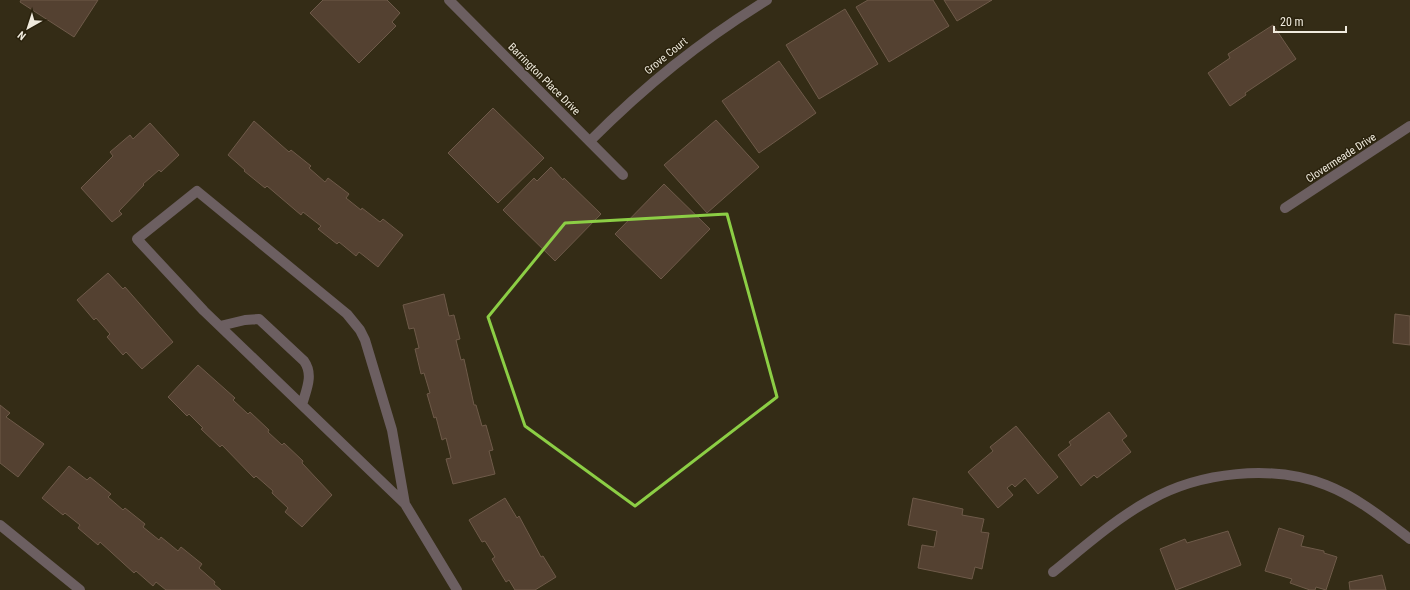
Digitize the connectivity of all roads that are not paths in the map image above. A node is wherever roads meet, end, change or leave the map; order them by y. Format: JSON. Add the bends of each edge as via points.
{"nodes":[{"id":1,"x":449,"y":0,"type":"edge"},
{"id":2,"x":767,"y":0,"type":"edge"},
{"id":3,"x":1410,"y":126,"type":"edge"},
{"id":4,"x":590,"y":141,"type":"junction"},
{"id":5,"x":623,"y":174,"type":"dead end"},
{"id":6,"x":1286,"y":208,"type":"dead end"},
{"id":7,"x":220,"y":326,"type":"junction"},
{"id":8,"x":302,"y":405,"type":"junction"},
{"id":9,"x":405,"y":504,"type":"junction"},
{"id":10,"x":0,"y":525,"type":"edge"},
{"id":11,"x":1410,"y":539,"type":"edge"},
{"id":12,"x":1053,"y":572,"type":"dead end"},
{"id":13,"x":80,"y":590,"type":"edge"},
{"id":14,"x":458,"y":590,"type":"edge"}],
"edges":[{"from":1,"to":4,"type":"street","name":"Barrington Place Drive"},
{"from":2,"to":4,"type":"street","name":"Grove Court","via":[[684,56],[631,100]]},
{"from":3,"to":6,"type":"street","name":"Clovermeade Drive"},
{"from":4,"to":5,"type":"street","name":"Barrington Place Drive"},
{"from":7,"to":8,"type":"street"},
{"from":7,"to":8,"type":"street","via":[[259,319],[304,361],[309,373]]},
{"from":7,"to":9,"type":"street","via":[[138,239],[197,191],[337,304],[360,330],[392,430]]},
{"from":8,"to":9,"type":"street"},
{"from":9,"to":14,"type":"street"},
{"from":10,"to":13,"type":"street"},
{"from":11,"to":12,"type":"street","via":[[1363,504],[1326,485],[1289,476],[1235,475],[1197,482],[1149,500],[1121,518]]}]}
